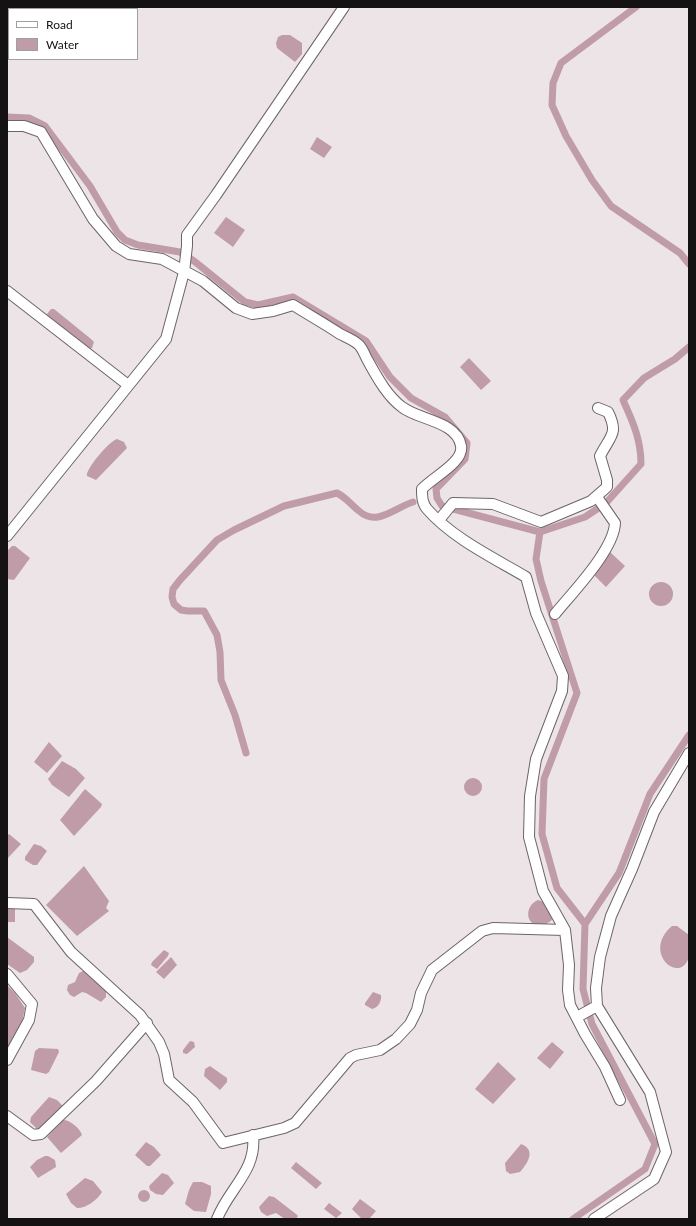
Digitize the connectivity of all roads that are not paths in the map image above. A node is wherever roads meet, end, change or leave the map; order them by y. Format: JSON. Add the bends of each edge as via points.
{"nodes":[{"id":1,"x":344,"y":7,"type":"edge"},
{"id":2,"x":7,"y":126,"type":"edge"},
{"id":3,"x":185,"y":269,"type":"junction"},
{"id":4,"x":7,"y":291,"type":"edge"},
{"id":5,"x":128,"y":385,"type":"junction"},
{"id":6,"x":598,"y":408,"type":"dead end"},
{"id":7,"x":597,"y":497,"type":"junction"},
{"id":8,"x":439,"y":520,"type":"junction"},
{"id":9,"x":7,"y":536,"type":"edge"},
{"id":10,"x":555,"y":614,"type":"dead end"},
{"id":11,"x":689,"y":753,"type":"edge"},
{"id":12,"x":7,"y":904,"type":"edge"},
{"id":13,"x":564,"y":930,"type":"junction"},
{"id":14,"x":7,"y":974,"type":"edge"},
{"id":15,"x":597,"y":1006,"type":"junction"},
{"id":16,"x":577,"y":1017,"type":"junction"},
{"id":17,"x":147,"y":1023,"type":"junction"},
{"id":18,"x":7,"y":1060,"type":"edge"},
{"id":19,"x":620,"y":1100,"type":"dead end"},
{"id":20,"x":7,"y":1116,"type":"edge"},
{"id":21,"x":253,"y":1135,"type":"junction"},
{"id":22,"x":217,"y":1219,"type":"edge"},
{"id":23,"x":594,"y":1219,"type":"edge"}],
"edges":[{"from":1,"to":3,"type":"street","via":[[187,235]]},
{"from":2,"to":3,"type":"street","via":[[24,126],[41,132],[93,219],[116,246],[129,254],[162,259]]},
{"from":3,"to":5,"type":"street","via":[[166,339]]},
{"from":3,"to":8,"type":"street","via":[[236,308],[252,314],[294,305],[359,345],[383,386],[402,407],[415,415],[447,427],[461,446],[460,457],[422,489],[422,500],[427,509]]},
{"from":4,"to":5,"type":"street"},
{"from":5,"to":9,"type":"street"},
{"from":6,"to":7,"type":"street","via":[[608,412],[614,430],[600,456],[607,487]]},
{"from":7,"to":8,"type":"street","via":[[541,522],[493,504],[453,502]]},
{"from":7,"to":10,"type":"street","via":[[615,523],[613,534],[587,575]]},
{"from":8,"to":13,"type":"street","via":[[458,537],[526,577],[536,613],[563,676],[562,691],[536,759],[530,796],[529,836],[543,891]]},
{"from":11,"to":15,"type":"street","via":[[654,812],[611,916],[600,957],[596,988]]},
{"from":12,"to":17,"type":"street","via":[[34,904],[71,952]]},
{"from":13,"to":16,"type":"street","via":[[569,965],[570,1005]]},
{"from":13,"to":21,"type":"street","via":[[493,928],[482,931],[432,970],[421,993],[418,1010],[410,1024],[396,1039],[380,1050],[350,1058],[295,1123]]},
{"from":14,"to":18,"type":"street","via":[[32,1004],[29,1020]]},
{"from":15,"to":16,"type":"street"},
{"from":15,"to":23,"type":"street","via":[[650,1092],[666,1152],[654,1179]]},
{"from":16,"to":19,"type":"street"},
{"from":17,"to":20,"type":"street","via":[[92,1086],[41,1134],[33,1135]]},
{"from":17,"to":21,"type":"street","via":[[162,1048],[169,1080],[193,1102],[223,1143]]},
{"from":21,"to":22,"type":"street","via":[[250,1165],[222,1205]]}]}
